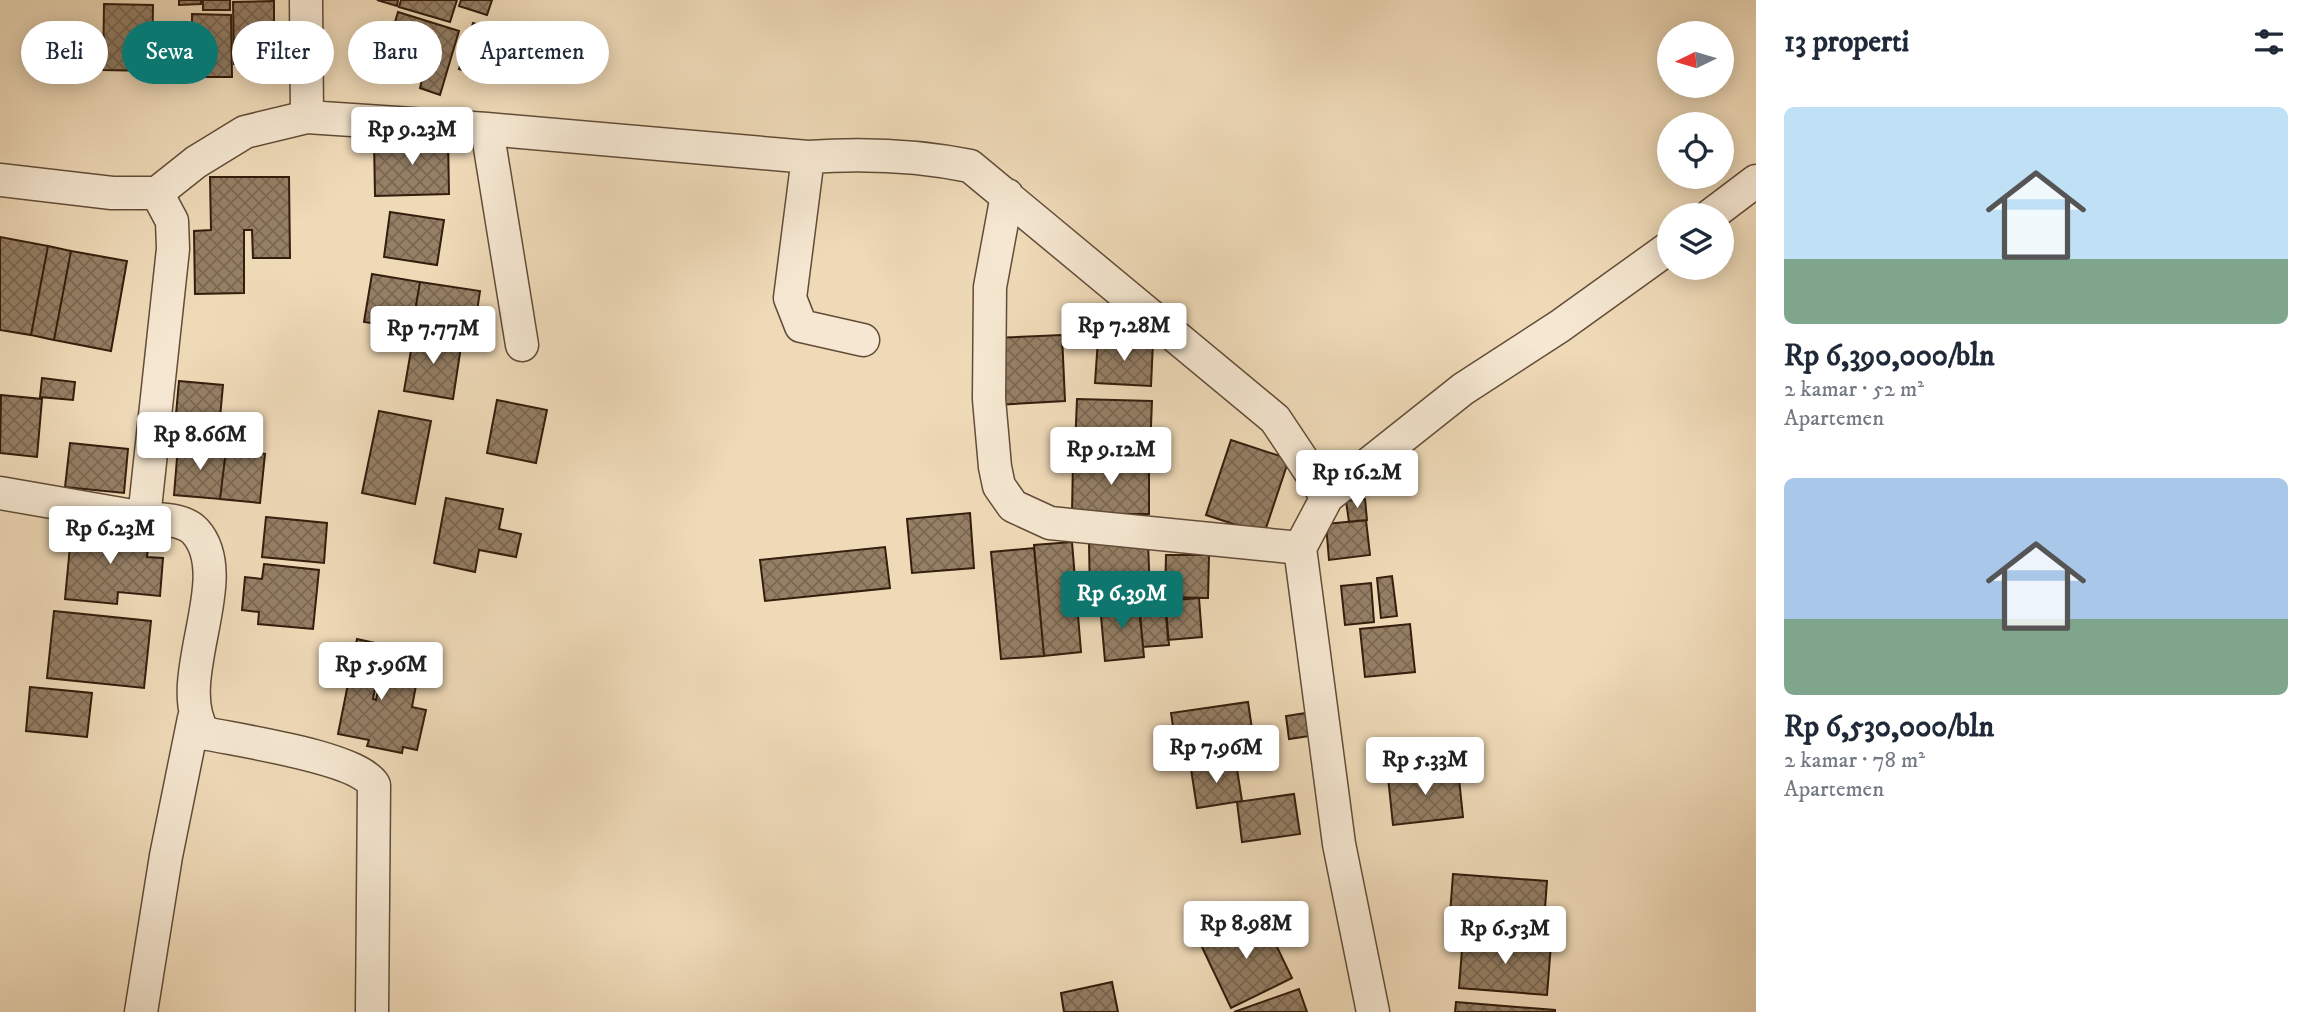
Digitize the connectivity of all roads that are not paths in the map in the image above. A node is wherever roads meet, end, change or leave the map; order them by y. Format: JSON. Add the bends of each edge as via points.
{"nodes":[{"id":1,"x":306,"y":0,"type":"edge"},
{"id":2,"x":307,"y":117,"type":"junction"},
{"id":3,"x":488,"y":129,"type":"junction"},
{"id":4,"x":808,"y":157,"type":"junction"},
{"id":5,"x":0,"y":180,"type":"edge"},
{"id":6,"x":1756,"y":181,"type":"edge"},
{"id":7,"x":157,"y":193,"type":"junction"},
{"id":8,"x":1007,"y":195,"type":"junction"},
{"id":9,"x":1727,"y":203,"type":"edge"},
{"id":10,"x":1657,"y":256,"type":"edge"},
{"id":11,"x":863,"y":340,"type":"dead end"},
{"id":12,"x":522,"y":345,"type":"dead end"},
{"id":13,"x":0,"y":493,"type":"edge"},
{"id":14,"x":1327,"y":497,"type":"junction"},
{"id":15,"x":144,"y":518,"type":"junction"},
{"id":16,"x":1300,"y":548,"type":"junction"},
{"id":17,"x":194,"y":718,"type":"junction"},
{"id":18,"x":141,"y":1012,"type":"edge"},
{"id":19,"x":372,"y":1012,"type":"edge"},
{"id":20,"x":1373,"y":1012,"type":"edge"}],
"edges":[{"from":1,"to":2,"type":"street"},
{"from":2,"to":3,"type":"street"},
{"from":2,"to":7,"type":"street","via":[[245,132]]},
{"from":3,"to":4,"type":"street"},
{"from":3,"to":12,"type":"street"},
{"from":4,"to":8,"type":"street","via":[[856,153],[927,157],[970,166]]},
{"from":4,"to":11,"type":"street","via":[[792,306],[801,326]]},
{"from":5,"to":7,"type":"street","via":[[112,193]]},
{"from":6,"to":9,"type":"street"},
{"from":7,"to":15,"type":"street","via":[[172,221],[173,249]]},
{"from":8,"to":14,"type":"street","via":[[1275,419]]},
{"from":8,"to":16,"type":"street","via":[[990,287],[989,399],[999,486],[1013,506],[1050,523]]},
{"from":10,"to":14,"type":"street","via":[[1463,389]]},
{"from":13,"to":15,"type":"street"},
{"from":14,"to":16,"type":"street"},
{"from":15,"to":17,"type":"street","via":[[178,521],[194,530],[207,562],[210,585],[193,688]]},
{"from":16,"to":20,"type":"street","via":[[1339,844]]},
{"from":17,"to":18,"type":"street"},
{"from":17,"to":19,"type":"street","via":[[204,733],[324,759],[367,774],[374,785]]}]}
